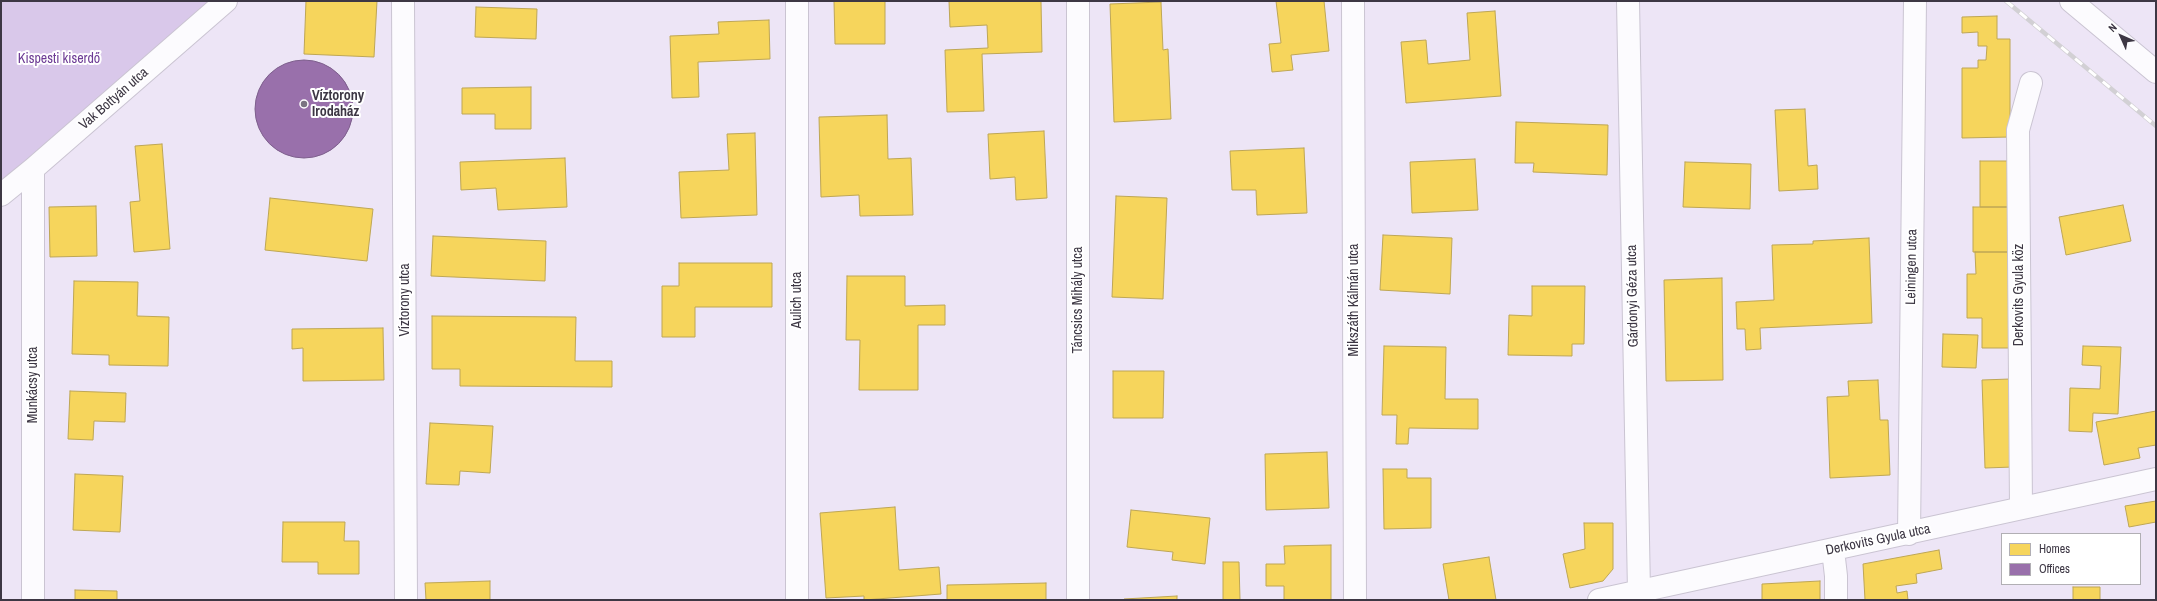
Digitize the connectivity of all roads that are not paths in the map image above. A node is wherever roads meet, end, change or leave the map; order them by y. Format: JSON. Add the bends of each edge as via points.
{"nodes":[{"id":1,"x":226,"y":1,"type":"edge"},
{"id":2,"x":403,"y":1,"type":"edge"},
{"id":3,"x":797,"y":1,"type":"edge"},
{"id":4,"x":1078,"y":1,"type":"edge"},
{"id":5,"x":1353,"y":1,"type":"edge"},
{"id":6,"x":1628,"y":1,"type":"edge"},
{"id":7,"x":1915,"y":1,"type":"edge"},
{"id":8,"x":2071,"y":1,"type":"edge"},
{"id":9,"x":2156,"y":72,"type":"edge"},
{"id":10,"x":2031,"y":83,"type":"dead end"},
{"id":11,"x":33,"y":169,"type":"junction"},
{"id":12,"x":1,"y":195,"type":"edge"},
{"id":13,"x":2156,"y":480,"type":"edge"},
{"id":14,"x":2021,"y":508,"type":"junction"},
{"id":15,"x":1909,"y":534,"type":"junction"},
{"id":16,"x":1833,"y":550,"type":"junction"},
{"id":17,"x":1639,"y":592,"type":"junction"},
{"id":18,"x":33,"y":600,"type":"edge"},
{"id":19,"x":406,"y":600,"type":"edge"},
{"id":20,"x":797,"y":600,"type":"edge"},
{"id":21,"x":1078,"y":600,"type":"edge"},
{"id":22,"x":1355,"y":600,"type":"edge"},
{"id":23,"x":1599,"y":600,"type":"edge"},
{"id":24,"x":1836,"y":600,"type":"edge"}],
"edges":[{"from":1,"to":11,"type":"street","name":"Vak Bottyán utca"},
{"from":2,"to":19,"type":"street","name":"Víztorony utca"},
{"from":3,"to":20,"type":"street","name":"Aulich utca"},
{"from":4,"to":21,"type":"street","name":"Táncsics Mihály utca"},
{"from":5,"to":22,"type":"street","name":"Mikszáth Kálmán utca"},
{"from":6,"to":17,"type":"street","name":"Gárdonyi Géza utca"},
{"from":7,"to":15,"type":"street","name":"Leiningen utca"},
{"from":8,"to":9,"type":"street"},
{"from":10,"to":14,"type":"street","name":"Derkovits Gyula köz","via":[[2018,130]]},
{"from":11,"to":12,"type":"street","name":"Vak Bottyán utca"},
{"from":11,"to":18,"type":"street","name":"Munkácsy utca"},
{"from":13,"to":14,"type":"street","name":"Derkovits Gyula utca"},
{"from":14,"to":15,"type":"street","name":"Derkovits Gyula utca"},
{"from":15,"to":16,"type":"street","name":"Derkovits Gyula utca"},
{"from":16,"to":17,"type":"street","name":"Derkovits Gyula utca"},
{"from":16,"to":24,"type":"street"},
{"from":17,"to":23,"type":"street","name":"Derkovits Gyula utca"}]}
